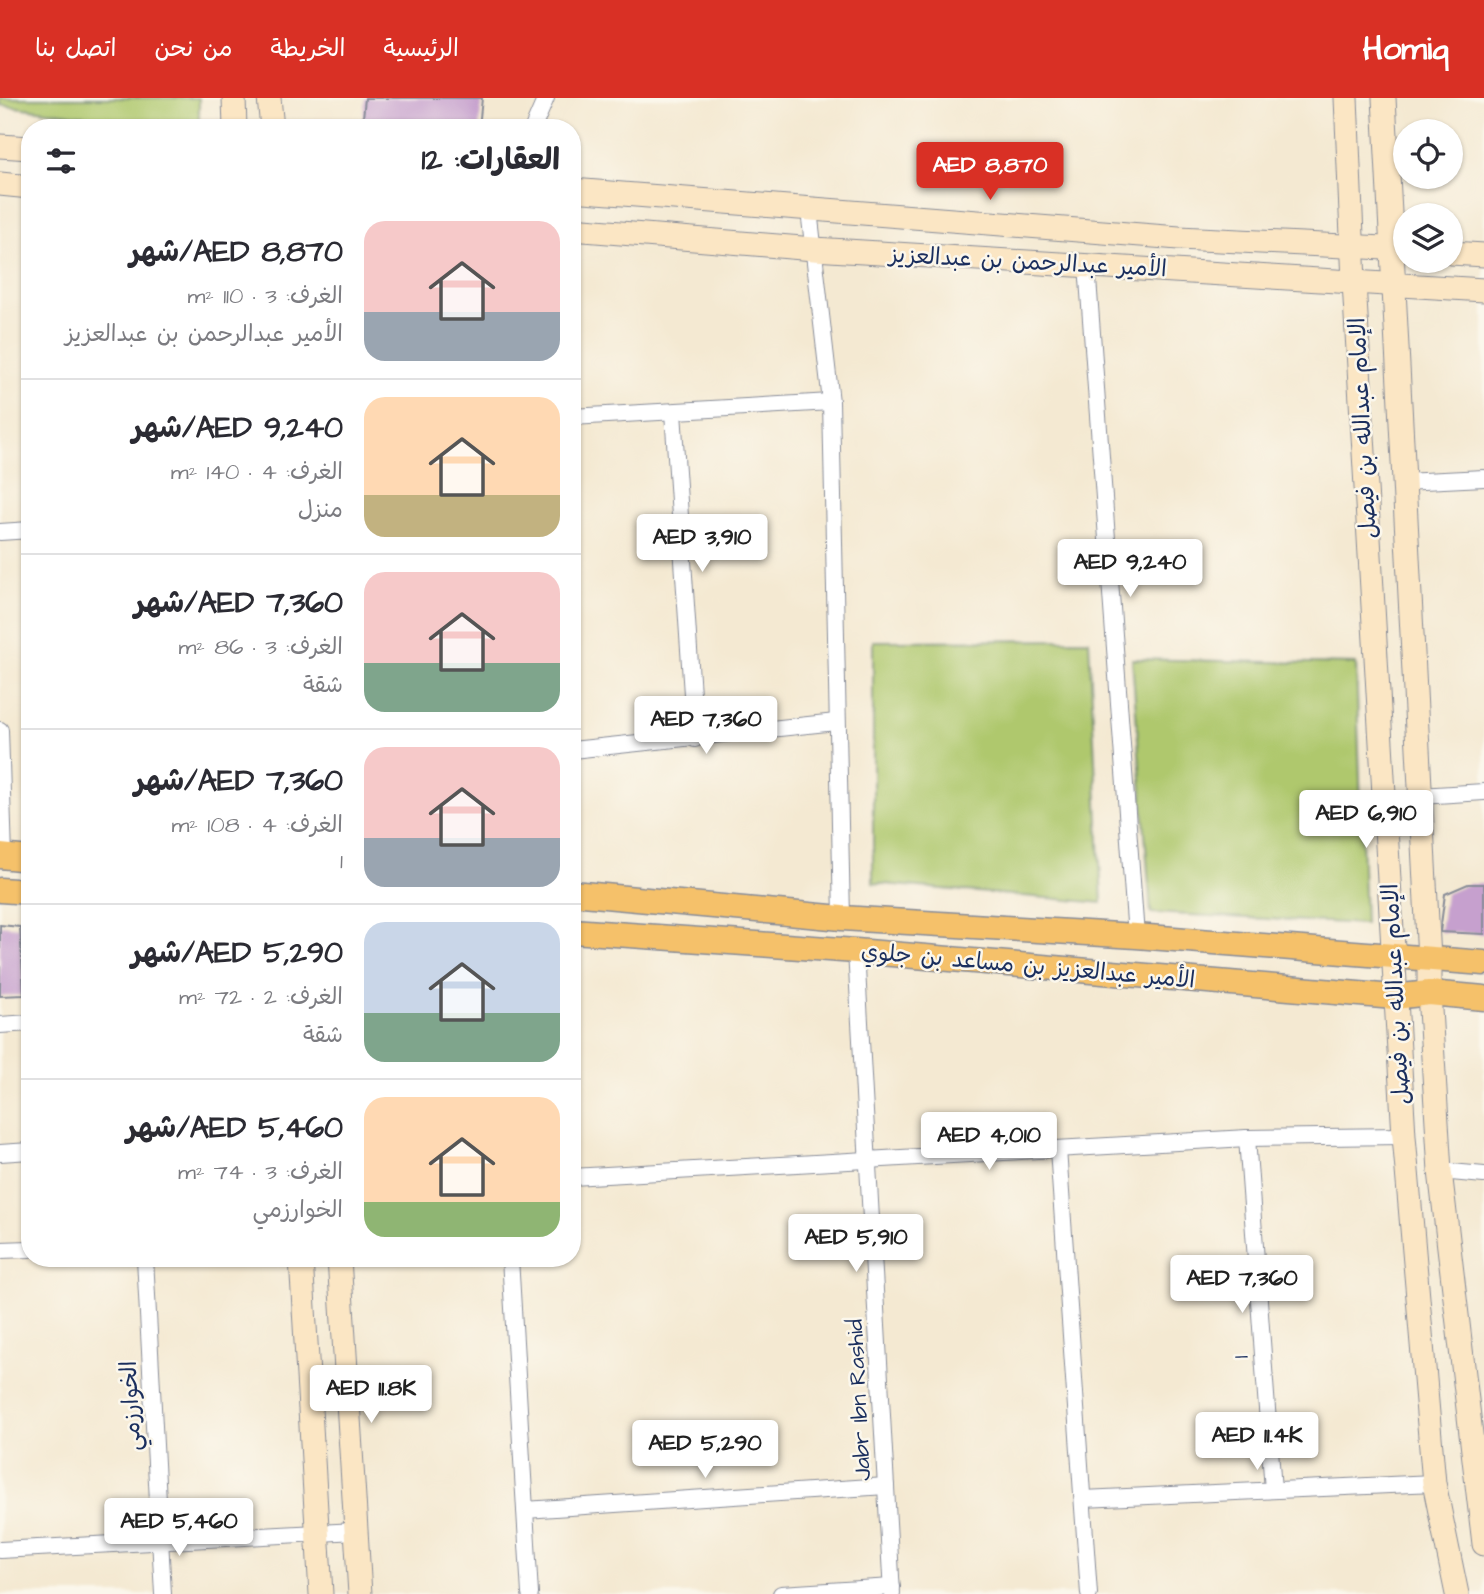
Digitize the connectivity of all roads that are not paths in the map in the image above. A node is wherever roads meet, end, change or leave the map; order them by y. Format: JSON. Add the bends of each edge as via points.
{"nodes":[{"id":1,"x":234,"y":98,"type":"edge"},
{"id":2,"x":270,"y":98,"type":"edge"},
{"id":3,"x":546,"y":98,"type":"edge"},
{"id":4,"x":1346,"y":98,"type":"edge"},
{"id":5,"x":1384,"y":98,"type":"edge"},
{"id":6,"x":235,"y":119,"type":"edge"},
{"id":7,"x":271,"y":119,"type":"edge"},
{"id":8,"x":537,"y":119,"type":"edge"},
{"id":9,"x":0,"y":146,"type":"edge"},
{"id":10,"x":21,"y":147,"type":"edge"},
{"id":11,"x":0,"y":184,"type":"edge"},
{"id":12,"x":21,"y":186,"type":"edge"},
{"id":13,"x":581,"y":191,"type":"edge"},
{"id":14,"x":1394,"y":203,"type":"edge"},
{"id":15,"x":809,"y":210,"type":"junction"},
{"id":16,"x":581,"y":230,"type":"edge"},
{"id":17,"x":1352,"y":245,"type":"junction"},
{"id":18,"x":1393,"y":248,"type":"edge"},
{"id":19,"x":814,"y":249,"type":"junction"},
{"id":20,"x":1463,"y":254,"type":"edge"},
{"id":21,"x":1484,"y":256,"type":"edge"},
{"id":22,"x":1087,"y":265,"type":"junction"},
{"id":23,"x":1396,"y":273,"type":"edge"},
{"id":24,"x":1354,"y":282,"type":"junction"},
{"id":25,"x":1395,"y":283,"type":"junction"},
{"id":26,"x":1484,"y":290,"type":"edge"},
{"id":27,"x":831,"y":402,"type":"junction"},
{"id":28,"x":673,"y":412,"type":"junction"},
{"id":29,"x":581,"y":417,"type":"edge"},
{"id":30,"x":1484,"y":478,"type":"edge"},
{"id":31,"x":1403,"y":482,"type":"junction"},
{"id":32,"x":21,"y":531,"type":"edge"},
{"id":33,"x":0,"y":532,"type":"edge"},
{"id":34,"x":1408,"y":576,"type":"junction"},
{"id":35,"x":1372,"y":581,"type":"junction"},
{"id":36,"x":1412,"y":661,"type":"junction"},
{"id":37,"x":1377,"y":668,"type":"junction"},
{"id":38,"x":836,"y":722,"type":"junction"},
{"id":39,"x":0,"y":730,"type":"edge"},
{"id":40,"x":695,"y":739,"type":"junction"},
{"id":41,"x":581,"y":749,"type":"edge"},
{"id":42,"x":1484,"y":792,"type":"edge"},
{"id":43,"x":1420,"y":796,"type":"junction"},
{"id":44,"x":2,"y":856,"type":"edge"},
{"id":45,"x":21,"y":858,"type":"edge"},
{"id":46,"x":0,"y":890,"type":"edge"},
{"id":47,"x":21,"y":891,"type":"edge"},
{"id":48,"x":581,"y":894,"type":"edge"},
{"id":49,"x":842,"y":918,"type":"junction"},
{"id":50,"x":581,"y":931,"type":"edge"},
{"id":51,"x":1136,"y":936,"type":"junction"},
{"id":52,"x":856,"y":951,"type":"junction"},
{"id":53,"x":1394,"y":958,"type":"junction"},
{"id":54,"x":1429,"y":958,"type":"junction"},
{"id":55,"x":1484,"y":963,"type":"edge"},
{"id":56,"x":1429,"y":993,"type":"junction"},
{"id":57,"x":1394,"y":997,"type":"junction"},
{"id":58,"x":1484,"y":998,"type":"edge"},
{"id":59,"x":21,"y":1024,"type":"edge"},
{"id":60,"x":0,"y":1025,"type":"edge"},
{"id":61,"x":1404,"y":1136,"type":"junction"},
{"id":62,"x":1247,"y":1138,"type":"junction"},
{"id":63,"x":1058,"y":1149,"type":"junction"},
{"id":64,"x":21,"y":1152,"type":"edge"},
{"id":65,"x":0,"y":1153,"type":"edge"},
{"id":66,"x":868,"y":1160,"type":"junction"},
{"id":67,"x":1440,"y":1171,"type":"junction"},
{"id":68,"x":1484,"y":1175,"type":"edge"},
{"id":69,"x":581,"y":1176,"type":"edge"},
{"id":70,"x":21,"y":1249,"type":"edge"},
{"id":71,"x":0,"y":1250,"type":"edge"},
{"id":72,"x":146,"y":1267,"type":"edge"},
{"id":73,"x":302,"y":1267,"type":"edge"},
{"id":74,"x":340,"y":1267,"type":"edge"},
{"id":75,"x":511,"y":1267,"type":"edge"},
{"id":76,"x":1434,"y":1483,"type":"junction"},
{"id":77,"x":886,"y":1486,"type":"junction"},
{"id":78,"x":1273,"y":1490,"type":"junction"},
{"id":79,"x":1083,"y":1499,"type":"junction"},
{"id":80,"x":525,"y":1510,"type":"junction"},
{"id":81,"x":356,"y":1531,"type":"junction"},
{"id":82,"x":318,"y":1532,"type":"junction"},
{"id":83,"x":161,"y":1541,"type":"junction"},
{"id":84,"x":1484,"y":1544,"type":"edge"},
{"id":85,"x":0,"y":1550,"type":"edge"},
{"id":86,"x":892,"y":1590,"type":"edge"},
{"id":87,"x":163,"y":1594,"type":"edge"},
{"id":88,"x":321,"y":1594,"type":"edge"},
{"id":89,"x":360,"y":1594,"type":"edge"},
{"id":90,"x":530,"y":1594,"type":"edge"},
{"id":91,"x":781,"y":1594,"type":"edge"},
{"id":92,"x":1089,"y":1594,"type":"edge"},
{"id":93,"x":1457,"y":1594,"type":"edge"}],
"edges":[{"from":1,"to":6,"type":"street"},
{"from":2,"to":7,"type":"street"},
{"from":3,"to":8,"type":"street"},
{"from":4,"to":17,"type":"street","name":"الإمام عبدالله بن فيصل"},
{"from":5,"to":14,"type":"street","name":"الإمام عبدالله بن فيصل"},
{"from":9,"to":10,"type":"street"},
{"from":11,"to":12,"type":"street"},
{"from":13,"to":15,"type":"street","name":"الأمير عبدالرحمن بن عبدالعزيز"},
{"from":15,"to":17,"type":"street","name":"الأمير عبدالرحمن بن عبدالعزيز","via":[[1179,238]]},
{"from":15,"to":19,"type":"street"},
{"from":16,"to":19,"type":"street","name":"الأمير عبدالرحمن بن عبدالعزيز"},
{"from":17,"to":18,"type":"street","name":"الأمير عبدالرحمن بن عبدالعزيز"},
{"from":17,"to":24,"type":"street","name":"الإمام عبدالله بن فيصل"},
{"from":19,"to":22,"type":"street","name":"الأمير عبدالرحمن بن عبدالعزيز"},
{"from":19,"to":27,"type":"street"},
{"from":20,"to":21,"type":"street"},
{"from":22,"to":24,"type":"street","name":"الأمير عبدالرحمن بن عبدالعزيز"},
{"from":22,"to":51,"type":"street"},
{"from":23,"to":25,"type":"street","name":"الإمام عبدالله بن فيصل"},
{"from":24,"to":25,"type":"street","name":"الأمير عبدالرحمن بن عبدالعزيز"},
{"from":24,"to":35,"type":"street","name":"الإمام عبدالله بن فيصل"},
{"from":25,"to":26,"type":"street","name":"الأمير عبدالرحمن بن عبدالعزيز"},
{"from":25,"to":31,"type":"street","name":"الإمام عبدالله بن فيصل"},
{"from":27,"to":28,"type":"street"},
{"from":27,"to":38,"type":"street"},
{"from":28,"to":29,"type":"street"},
{"from":28,"to":40,"type":"street"},
{"from":30,"to":31,"type":"street"},
{"from":31,"to":34,"type":"street","name":"الإمام عبدالله بن فيصل"},
{"from":32,"to":33,"type":"street"},
{"from":34,"to":35,"type":"street","via":[[1405,593],[1393,600],[1377,595]]},
{"from":34,"to":36,"type":"street","name":"الإمام عبدالله بن فيصل"},
{"from":35,"to":37,"type":"street","name":"الإمام عبدالله بن فيصل"},
{"from":36,"to":37,"type":"street","via":[[1408,651],[1394,645],[1380,653]]},
{"from":36,"to":43,"type":"street","name":"الإمام عبدالله بن فيصل"},
{"from":37,"to":53,"type":"street","name":"الإمام عبدالله بن فيصل"},
{"from":38,"to":40,"type":"street"},
{"from":38,"to":49,"type":"street"},
{"from":39,"to":44,"type":"street"},
{"from":40,"to":41,"type":"street"},
{"from":42,"to":43,"type":"street"},
{"from":43,"to":54,"type":"street","name":"الإمام عبدالله بن فيصل"},
{"from":44,"to":45,"type":"main road"},
{"from":46,"to":47,"type":"main road"},
{"from":48,"to":49,"type":"main road","name":"الأمير عبدالعزيز بن مساعد بن جلوي"},
{"from":49,"to":51,"type":"main road","name":"الأمير عبدالعزيز بن مساعد بن جلوي"},
{"from":50,"to":52,"type":"main road","name":"الأمير عبدالعزيز بن مساعد بن جلوي"},
{"from":51,"to":53,"type":"main road","name":"الأمير عبدالعزيز بن مساعد بن جلوي"},
{"from":52,"to":57,"type":"main road","name":"الأمير عبدالعزيز بن مساعد بن جلوي"},
{"from":52,"to":66,"type":"street","name":"Jabr Ibn Rashid"},
{"from":53,"to":54,"type":"main road","name":"الأمير عبدالعزيز بن مساعد بن جلوي"},
{"from":53,"to":57,"type":"street","name":"الإمام عبدالله بن فيصل"},
{"from":54,"to":55,"type":"main road","name":"الأمير عبدالعزيز بن مساعد بن جلوي"},
{"from":54,"to":56,"type":"street","name":"الإمام عبدالله بن فيصل"},
{"from":56,"to":57,"type":"main road","name":"الأمير عبدالعزيز بن مساعد بن جلوي"},
{"from":56,"to":58,"type":"main road","name":"الأمير عبدالعزيز بن مساعد بن جلوي"},
{"from":56,"to":67,"type":"street","name":"الإمام عبدالله بن فيصل"},
{"from":57,"to":61,"type":"street","name":"الإمام عبدالله بن فيصل"},
{"from":59,"to":60,"type":"street"},
{"from":61,"to":62,"type":"street"},
{"from":61,"to":76,"type":"street","name":"الإمام عبدالله بن فيصل"},
{"from":62,"to":63,"type":"street"},
{"from":62,"to":78,"type":"street","name":"1"},
{"from":63,"to":66,"type":"street"},
{"from":63,"to":79,"type":"street"},
{"from":64,"to":65,"type":"street"},
{"from":66,"to":69,"type":"street"},
{"from":66,"to":77,"type":"street","name":"Jabr Ibn Rashid"},
{"from":67,"to":68,"type":"street"},
{"from":67,"to":84,"type":"street","name":"الإمام عبدالله بن فيصل"},
{"from":70,"to":71,"type":"street"},
{"from":72,"to":83,"type":"street","name":"الخوارزمي"},
{"from":73,"to":82,"type":"street"},
{"from":74,"to":81,"type":"street"},
{"from":75,"to":80,"type":"street"},
{"from":76,"to":78,"type":"street"},
{"from":76,"to":93,"type":"street","name":"الإمام عبدالله بن فيصل"},
{"from":77,"to":80,"type":"street"},
{"from":77,"to":86,"type":"street","name":"Jabr Ibn Rashid"},
{"from":78,"to":79,"type":"street"},
{"from":79,"to":92,"type":"street"},
{"from":80,"to":90,"type":"street"},
{"from":81,"to":82,"type":"street"},
{"from":81,"to":89,"type":"street"},
{"from":82,"to":83,"type":"street"},
{"from":82,"to":88,"type":"street"},
{"from":83,"to":85,"type":"street"},
{"from":83,"to":87,"type":"street","name":"الخوارزمي"},
{"from":86,"to":91,"type":"street"}]}
